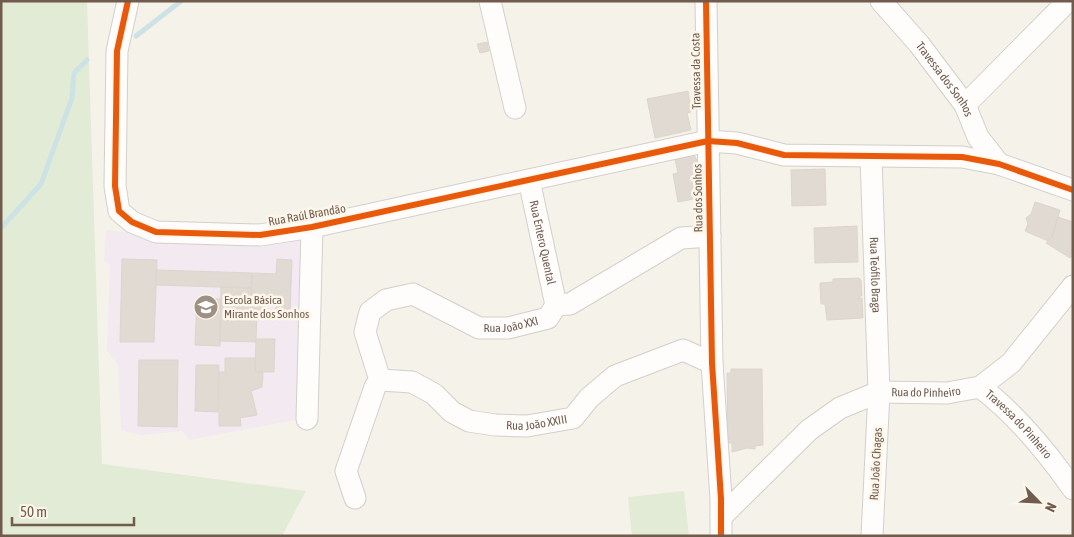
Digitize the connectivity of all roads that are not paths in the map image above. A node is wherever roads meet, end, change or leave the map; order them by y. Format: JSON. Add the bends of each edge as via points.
{"nodes":[{"id":1,"x":128,"y":1,"type":"edge"},
{"id":2,"x":490,"y":1,"type":"edge"},
{"id":3,"x":706,"y":1,"type":"edge"},
{"id":4,"x":881,"y":1,"type":"edge"},
{"id":5,"x":1068,"y":1,"type":"edge"},
{"id":6,"x":965,"y":105,"type":"junction"},
{"id":7,"x":515,"y":108,"type":"dead end"},
{"id":8,"x":708,"y":141,"type":"junction"},
{"id":9,"x":871,"y":157,"type":"junction"},
{"id":10,"x":999,"y":164,"type":"junction"},
{"id":11,"x":529,"y":180,"type":"junction"},
{"id":12,"x":1073,"y":190,"type":"edge"},
{"id":13,"x":312,"y":228,"type":"junction"},
{"id":14,"x":710,"y":236,"type":"junction"},
{"id":15,"x":1073,"y":286,"type":"edge"},
{"id":16,"x":556,"y":305,"type":"junction"},
{"id":17,"x":712,"y":363,"type":"junction"},
{"id":18,"x":380,"y":380,"type":"junction"},
{"id":19,"x":980,"y":387,"type":"junction"},
{"id":20,"x":879,"y":392,"type":"junction"},
{"id":21,"x":307,"y":419,"type":"dead end"},
{"id":22,"x":1073,"y":489,"type":"edge"},
{"id":23,"x":355,"y":498,"type":"dead end"},
{"id":24,"x":721,"y":526,"type":"edge"},
{"id":25,"x":872,"y":536,"type":"edge"}],
"edges":[{"from":1,"to":13,"type":"street","name":"Rua Raúl Brandão","via":[[117,51],[115,186],[119,211],[132,222],[156,232],[260,235]]},
{"from":2,"to":7,"type":"street"},
{"from":3,"to":8,"type":"street","name":"Travessa da Costa"},
{"from":4,"to":6,"type":"street","name":"Travessa dos Sonhos","via":[[919,44]]},
{"from":5,"to":6,"type":"street"},
{"from":6,"to":10,"type":"street","name":"Travessa dos Sonhos","via":[[978,137]]},
{"from":8,"to":9,"type":"street","via":[[737,143],[784,154]]},
{"from":8,"to":11,"type":"street","name":"Rua Raúl Brandão"},
{"from":8,"to":14,"type":"street","name":"Rua dos Sonhos"},
{"from":9,"to":10,"type":"street","via":[[962,157]]},
{"from":9,"to":20,"type":"street","name":"Rua Teófilo Braga"},
{"from":10,"to":12,"type":"street"},
{"from":11,"to":13,"type":"street","name":"Rua Raúl Brandão"},
{"from":11,"to":16,"type":"street","name":"Rua Entero Quental"},
{"from":13,"to":21,"type":"street"},
{"from":14,"to":16,"type":"street","name":"Rua João XXI","via":[[681,238],[570,304]]},
{"from":14,"to":17,"type":"street","name":"Rua dos Sonhos"},
{"from":15,"to":19,"type":"street","name":"Rua do Pinheiro","via":[[1010,363]]},
{"from":16,"to":18,"type":"street","name":"Rua João XXI","via":[[548,318],[508,328],[479,328],[413,294],[386,300],[370,312],[364,332]]},
{"from":17,"to":18,"type":"street","name":"Rua João XXIII","via":[[682,350],[615,376],[589,398],[573,418],[527,426],[469,421],[452,412],[434,394],[412,382]]},
{"from":17,"to":24,"type":"street","name":"Rua dos Sonhos"},
{"from":18,"to":23,"type":"street","via":[[346,471]]},
{"from":19,"to":20,"type":"street","name":"Rua do Pinheiro","via":[[947,393]]},
{"from":19,"to":22,"type":"street","name":"Travessa do Pinheiro","via":[[999,401],[1053,461]]},
{"from":20,"to":24,"type":"street","name":"Rua do Pinheiro","via":[[840,408],[809,430]]},
{"from":20,"to":25,"type":"street","name":"Rua João Chagas"}]}
